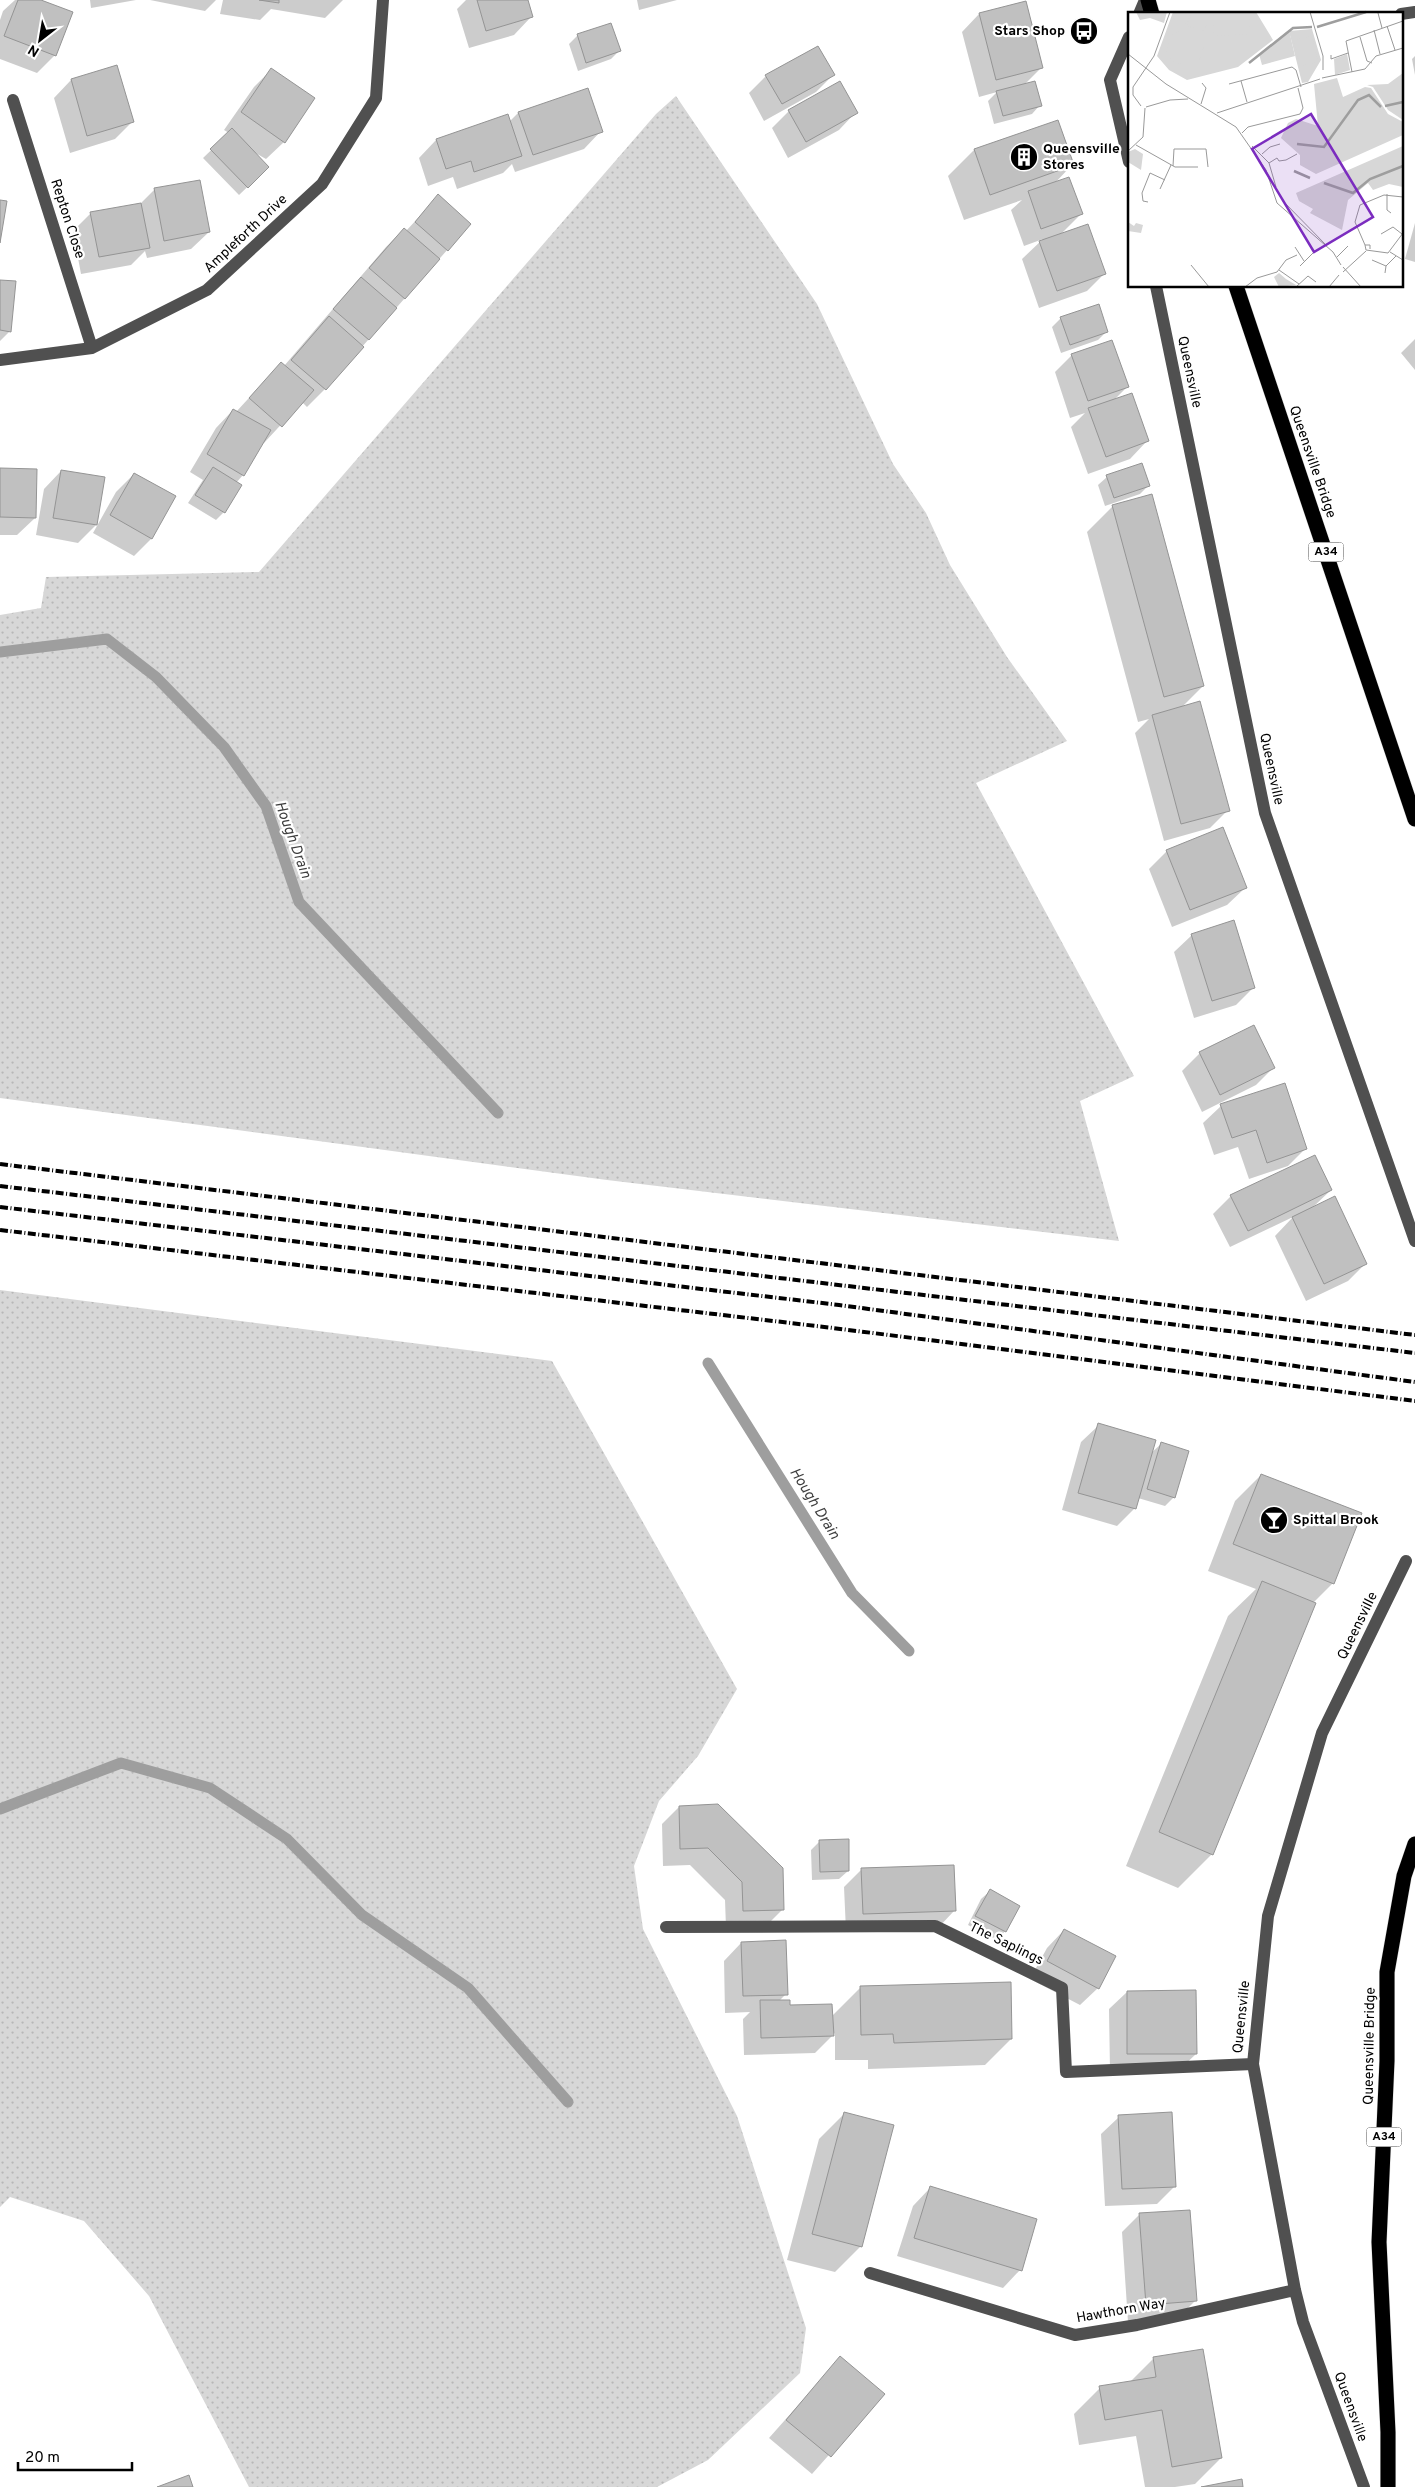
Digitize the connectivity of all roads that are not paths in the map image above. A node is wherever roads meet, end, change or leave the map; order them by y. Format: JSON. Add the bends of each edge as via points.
{"nodes":[{"id":1,"x":383,"y":0,"type":"edge"},
{"id":2,"x":1147,"y":0,"type":"edge"},
{"id":3,"x":1140,"y":12,"type":"edge"},
{"id":4,"x":1151,"y":12,"type":"edge"},
{"id":5,"x":1415,"y":12,"type":"edge"},
{"id":6,"x":1402,"y":14,"type":"edge"},
{"id":7,"x":1128,"y":39,"type":"edge"},
{"id":8,"x":13,"y":100,"type":"dead end"},
{"id":9,"x":1128,"y":158,"type":"edge"},
{"id":10,"x":1156,"y":288,"type":"edge"},
{"id":11,"x":1237,"y":288,"type":"edge"},
{"id":12,"x":92,"y":348,"type":"junction"},
{"id":13,"x":0,"y":360,"type":"edge"},
{"id":14,"x":1415,"y":819,"type":"edge"},
{"id":15,"x":1415,"y":1241,"type":"edge"},
{"id":16,"x":1406,"y":1561,"type":"dead end"},
{"id":17,"x":1415,"y":1844,"type":"edge"},
{"id":18,"x":666,"y":1927,"type":"dead end"},
{"id":19,"x":1253,"y":2064,"type":"junction"},
{"id":20,"x":870,"y":2273,"type":"dead end"},
{"id":21,"x":1295,"y":2290,"type":"junction"},
{"id":22,"x":1364,"y":2487,"type":"edge"},
{"id":23,"x":1388,"y":2487,"type":"edge"}],
"edges":[{"from":1,"to":12,"type":"street","name":"Ampleforth Drive","via":[[376,98],[322,184],[207,290]]},
{"from":2,"to":3,"type":"street"},
{"from":2,"to":4,"type":"highway"},
{"from":5,"to":6,"type":"street"},
{"from":7,"to":9,"type":"street","via":[[1110,80]]},
{"from":8,"to":12,"type":"street","name":"Repton Close"},
{"from":10,"to":15,"type":"street","name":"Queensville","via":[[1265,813]]},
{"from":11,"to":14,"type":"highway","name":"Queensville Bridge","number":"A34"},
{"from":12,"to":13,"type":"street","name":"Ampleforth Drive"},
{"from":16,"to":19,"type":"street","name":"Queensville","via":[[1322,1733],[1268,1916]]},
{"from":17,"to":23,"type":"highway","name":"Queensville Bridge","number":"A34","via":[[1404,1876],[1387,1972],[1387,2061],[1378,2242]]},
{"from":18,"to":19,"type":"street","name":"The Saplings","via":[[935,1926],[1062,1988],[1066,2072]]},
{"from":19,"to":21,"type":"street","name":"Queensville"},
{"from":20,"to":21,"type":"street","name":"Hawthorn Way","via":[[1074,2335],[1137,2325]]},
{"from":21,"to":22,"type":"street","name":"Queensville"}]}
